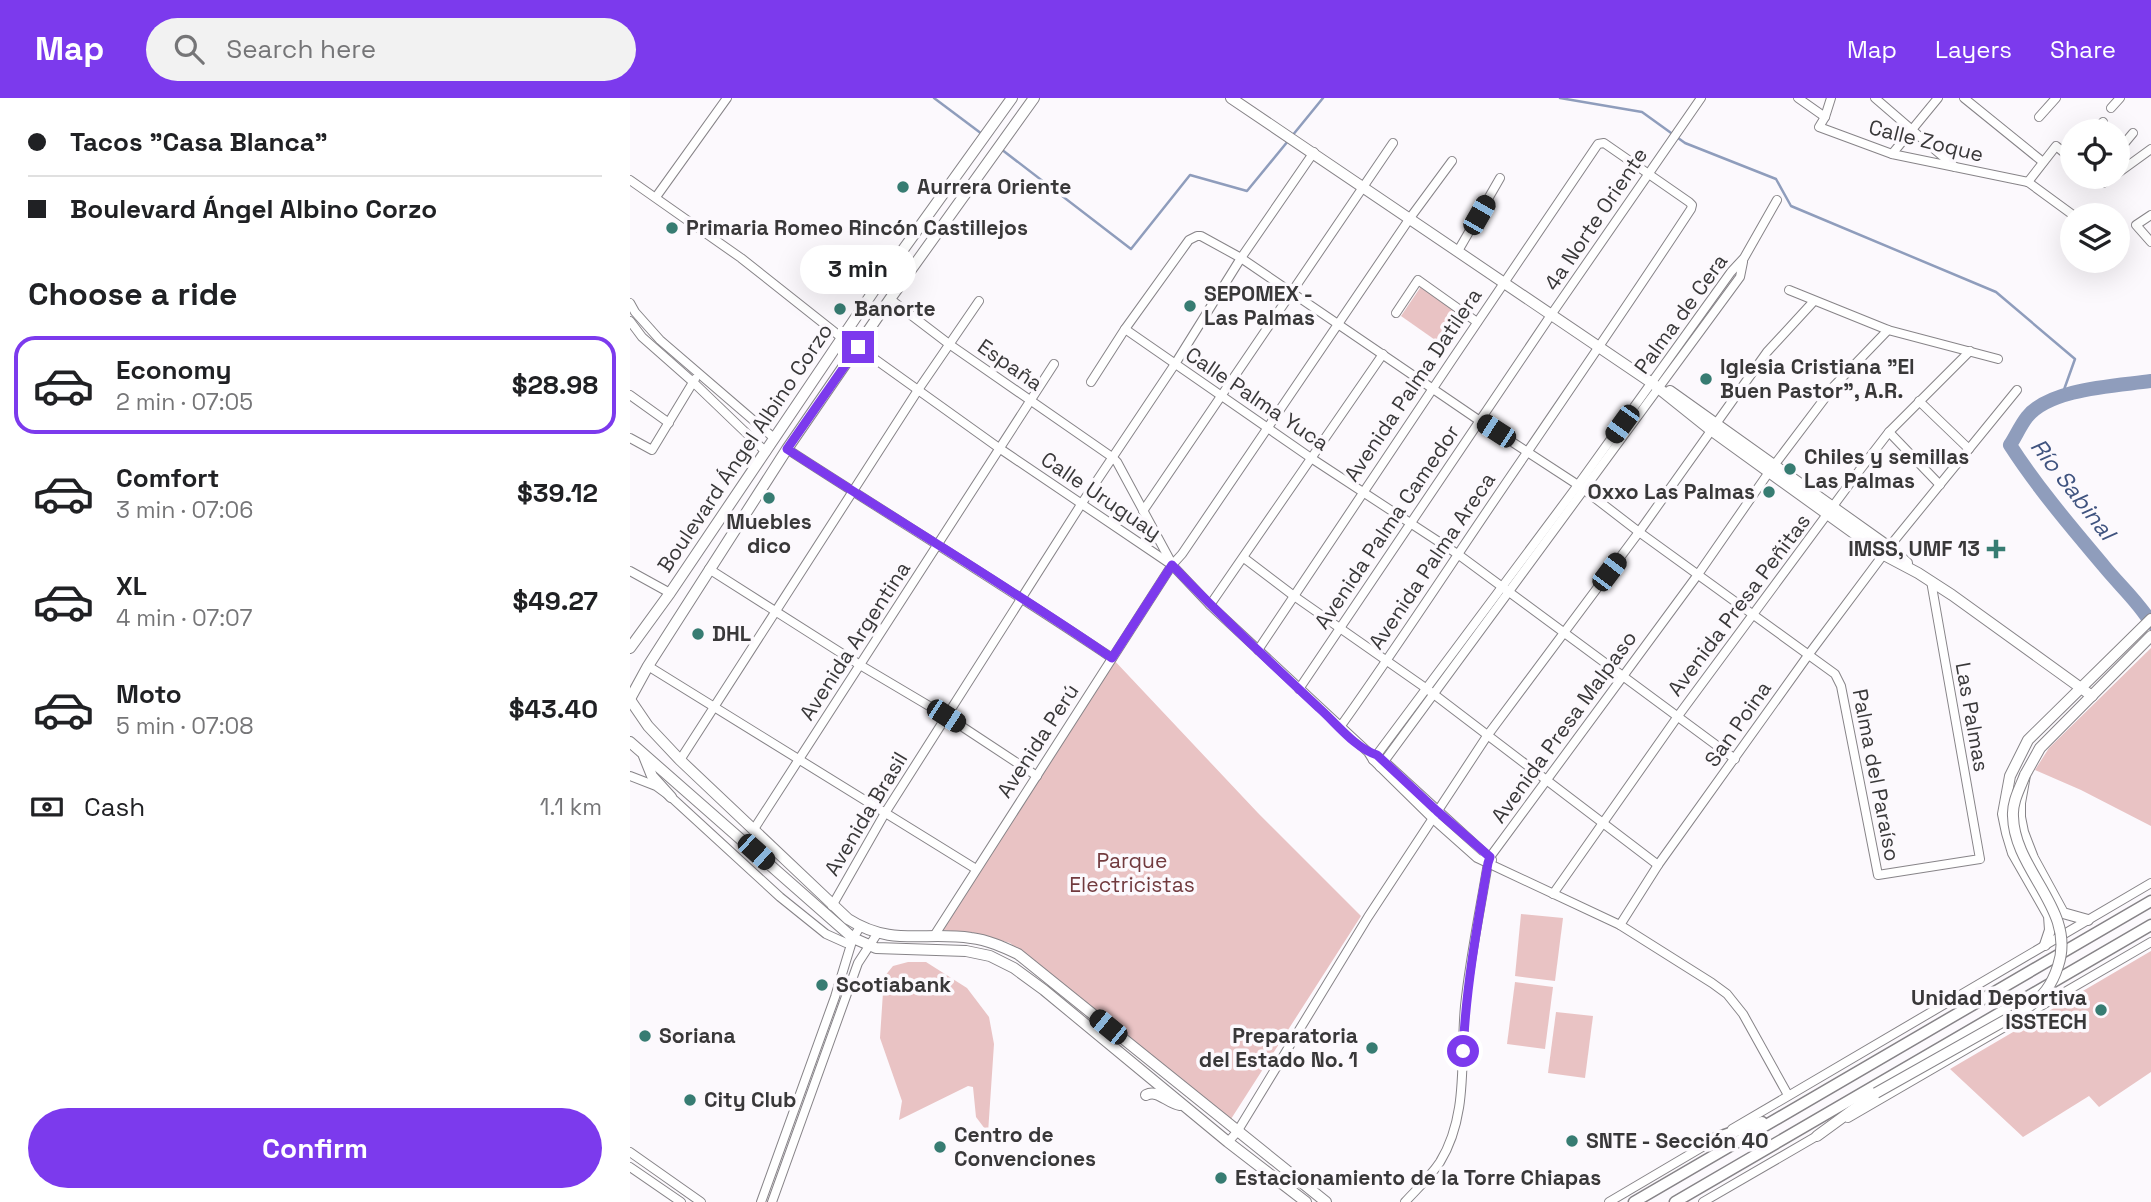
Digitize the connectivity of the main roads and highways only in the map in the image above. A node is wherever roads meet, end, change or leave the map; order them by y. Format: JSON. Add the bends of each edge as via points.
{"nodes":[{"id":1,"x":1012,"y":98,"type":"edge"},
{"id":2,"x":1034,"y":98,"type":"edge"},
{"id":3,"x":1231,"y":98,"type":"edge"},
{"id":4,"x":820,"y":370,"type":"junction"},
{"id":5,"x":811,"y":384,"type":"junction"},
{"id":6,"x":829,"y":388,"type":"junction"},
{"id":7,"x":2151,"y":619,"type":"edge"},
{"id":8,"x":2149,"y":638,"type":"edge"},
{"id":9,"x":630,"y":648,"type":"edge"},
{"id":10,"x":2082,"y":688,"type":"junction"},
{"id":11,"x":2092,"y":696,"type":"junction"},
{"id":12,"x":630,"y":699,"type":"edge"},
{"id":13,"x":635,"y":748,"type":"edge"},
{"id":14,"x":2025,"y":775,"type":"junction"},
{"id":15,"x":671,"y":797,"type":"road end"},
{"id":16,"x":785,"y":859,"type":"junction"},
{"id":17,"x":776,"y":870,"type":"junction"},
{"id":18,"x":2151,"y":901,"type":"edge"},
{"id":19,"x":2088,"y":920,"type":"road end"},
{"id":20,"x":2151,"y":925,"type":"edge"},
{"id":21,"x":2045,"y":944,"type":"road end"},
{"id":22,"x":1146,"y":1095,"type":"dead end"},
{"id":23,"x":1183,"y":1105,"type":"junction"},
{"id":24,"x":1784,"y":1114,"type":"junction"},
{"id":25,"x":1817,"y":1136,"type":"road end"},
{"id":26,"x":1716,"y":1138,"type":"road end"},
{"id":27,"x":1306,"y":1202,"type":"edge"},
{"id":28,"x":1326,"y":1202,"type":"edge"},
{"id":29,"x":1634,"y":1202,"type":"edge"},
{"id":30,"x":1675,"y":1202,"type":"edge"}],
"edges":[{"from":1,"to":4,"type":"main road","name":"Boulevard Ángel Albino Corzo"},
{"from":2,"to":6,"type":"main road","name":"Boulevard Ángel Albino Corzo"},
{"from":3,"to":10,"type":"main road","via":[[1657,386]]},
{"from":4,"to":5,"type":"main road","name":"Boulevard Ángel Albino Corzo"},
{"from":4,"to":6,"type":"main road"},
{"from":5,"to":6,"type":"main road"},
{"from":5,"to":9,"type":"main road","name":"Boulevard Ángel Albino Corzo"},
{"from":6,"to":12,"type":"main road","name":"Boulevard Ángel Albino Corzo","via":[[709,569]]},
{"from":7,"to":10,"type":"main road"},
{"from":8,"to":11,"type":"main road"},
{"from":10,"to":11,"type":"main road"},
{"from":10,"to":21,"type":"main road","via":[[2028,740],[2010,776],[2003,814],[2013,853],[2049,916]]},
{"from":11,"to":14,"type":"main road","via":[[2040,748]]},
{"from":12,"to":16,"type":"main road","via":[[680,760]]},
{"from":13,"to":15,"type":"main road"},
{"from":13,"to":17,"type":"main road"},
{"from":14,"to":19,"type":"main road","via":[[2020,817],[2033,858],[2063,913]]},
{"from":14,"to":25,"type":"main road","bridge":true,"via":[[2015,801],[2016,833],[2061,930],[2060,960],[2046,992],[2027,1008],[1876,1093]]},
{"from":16,"to":17,"type":"main road"},
{"from":16,"to":28,"type":"main road","via":[[832,906],[877,934],[972,938],[1018,954]]},
{"from":17,"to":23,"type":"main road","via":[[853,939],[871,946],[966,951],[1014,968]]},
{"from":18,"to":24,"type":"highway"},
{"from":20,"to":30,"type":"highway"},
{"from":22,"to":23,"type":"main road","via":[[1156,1093],[1172,1104]]},
{"from":23,"to":27,"type":"main road"},
{"from":24,"to":26,"type":"highway"},
{"from":24,"to":29,"type":"highway"}]}
